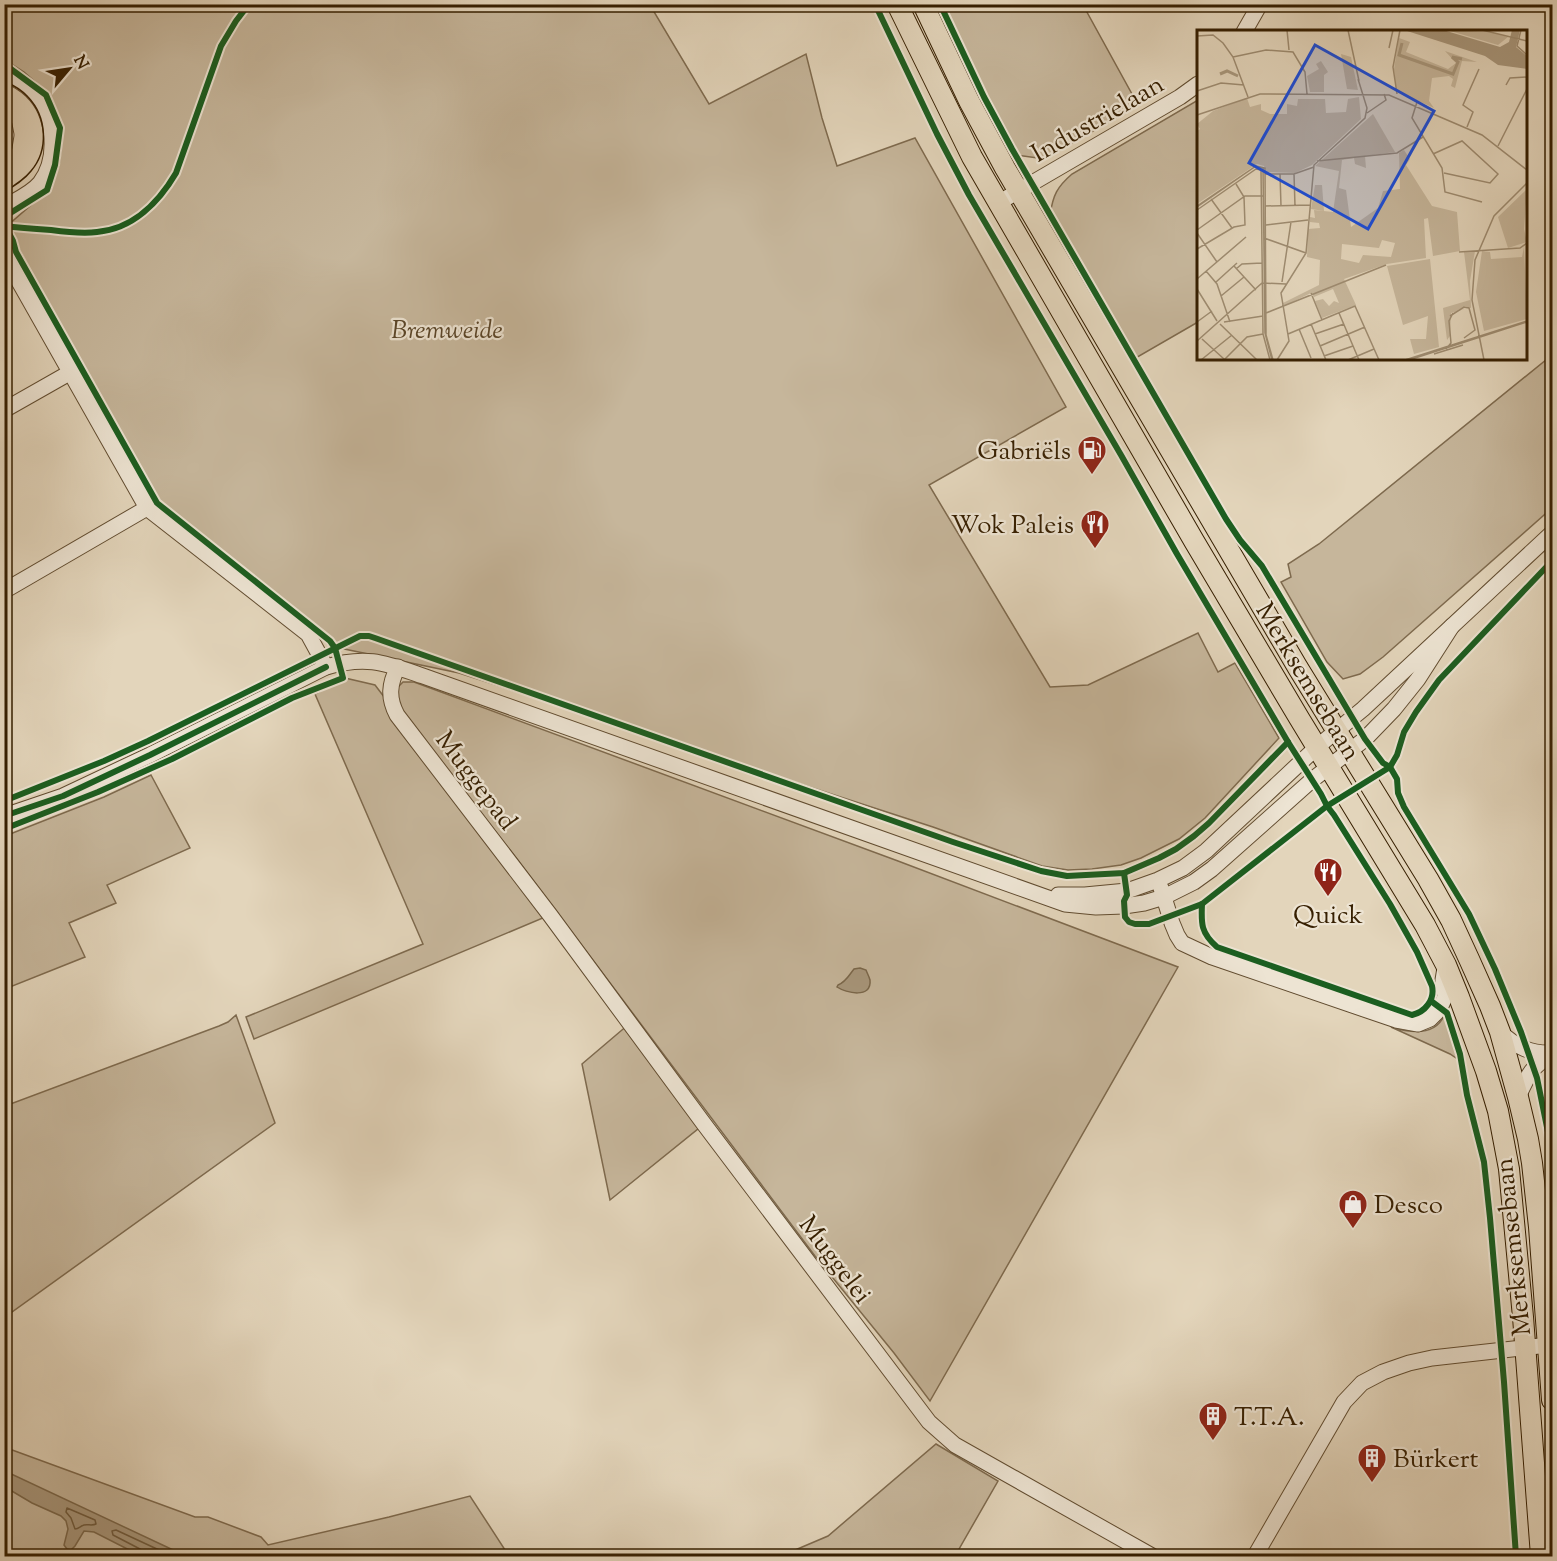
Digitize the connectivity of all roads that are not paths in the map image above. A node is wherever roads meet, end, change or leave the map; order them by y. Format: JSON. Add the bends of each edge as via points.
{"nodes":[{"id":1,"x":897,"y":4,"type":"edge"},
{"id":2,"x":923,"y":4,"type":"edge"},
{"id":3,"x":1260,"y":4,"type":"edge"},
{"id":4,"x":1245,"y":30,"type":"edge"},
{"id":5,"x":4,"y":74,"type":"edge"},
{"id":6,"x":1197,"y":85,"type":"edge"},
{"id":7,"x":4,"y":125,"type":"edge"},
{"id":8,"x":4,"y":147,"type":"edge"},
{"id":9,"x":1018,"y":191,"type":"junction"},
{"id":10,"x":998,"y":203,"type":"junction"},
{"id":11,"x":4,"y":207,"type":"edge"},
{"id":12,"x":4,"y":255,"type":"edge"},
{"id":13,"x":71,"y":372,"type":"junction"},
{"id":14,"x":4,"y":410,"type":"edge"},
{"id":15,"x":147,"y":508,"type":"junction"},
{"id":16,"x":1552,"y":533,"type":"edge"},
{"id":17,"x":4,"y":591,"type":"edge"},
{"id":18,"x":1452,"y":626,"type":"junction"},
{"id":19,"x":326,"y":667,"type":"junction"},
{"id":20,"x":398,"y":667,"type":"junction"},
{"id":21,"x":1336,"y":732,"type":"junction"},
{"id":22,"x":1317,"y":747,"type":"junction"},
{"id":23,"x":1349,"y":752,"type":"junction"},
{"id":24,"x":1329,"y":767,"type":"junction"},
{"id":25,"x":4,"y":816,"type":"edge"},
{"id":26,"x":1158,"y":880,"type":"junction"},
{"id":27,"x":1040,"y":894,"type":"junction"},
{"id":28,"x":1164,"y":897,"type":"junction"},
{"id":29,"x":550,"y":915,"type":"joint"},
{"id":30,"x":1446,"y":965,"type":"junction"},
{"id":31,"x":1500,"y":1032,"type":"junction"},
{"id":32,"x":1552,"y":1054,"type":"edge"},
{"id":33,"x":1518,"y":1097,"type":"junction"},
{"id":34,"x":1548,"y":1345,"type":"junction"},
{"id":35,"x":1525,"y":1347,"type":"junction"},
{"id":36,"x":1552,"y":1400,"type":"edge"},
{"id":37,"x":1152,"y":1557,"type":"edge"},
{"id":38,"x":1255,"y":1557,"type":"edge"},
{"id":39,"x":1541,"y":1557,"type":"edge"}],
"edges":[{"from":1,"to":10,"type":"main road","name":"Merksemsebaan"},
{"from":2,"to":9,"type":"main road","name":"Merksemsebaan"},
{"from":3,"to":4,"type":"street"},
{"from":5,"to":11,"type":"street","via":[[24,84],[40,101],[50,125],[51,149],[48,168],[40,182]]},
{"from":6,"to":9,"type":"street","name":"Industrielaan"},
{"from":7,"to":8,"type":"street"},
{"from":9,"to":10,"type":"street","name":"Industrielaan"},
{"from":9,"to":21,"type":"main road","name":"Merksemsebaan"},
{"from":10,"to":22,"type":"main road","name":"Merksemsebaan"},
{"from":12,"to":13,"type":"street"},
{"from":13,"to":14,"type":"street"},
{"from":13,"to":15,"type":"street"},
{"from":15,"to":17,"type":"street"},
{"from":15,"to":19,"type":"street","via":[[308,634]]},
{"from":16,"to":18,"type":"street"},
{"from":18,"to":21,"type":"street"},
{"from":18,"to":23,"type":"street","via":[[1394,709]]},
{"from":19,"to":20,"type":"street","via":[[364,660]]},
{"from":19,"to":25,"type":"street","via":[[73,792]]},
{"from":20,"to":27,"type":"street"},
{"from":20,"to":29,"type":"street","name":"Muggepad","via":[[392,677],[390,696],[397,715]]},
{"from":21,"to":22,"type":"street"},
{"from":21,"to":23,"type":"main road","name":"Merksemsebaan"},
{"from":22,"to":24,"type":"main road","name":"Merksemsebaan"},
{"from":22,"to":26,"type":"street","via":[[1206,851]]},
{"from":23,"to":24,"type":"street"},
{"from":23,"to":31,"type":"main road","name":"Merksemsebaan","via":[[1451,920]]},
{"from":24,"to":28,"type":"street","via":[[1212,869]]},
{"from":24,"to":30,"type":"main road","name":"Merksemsebaan","via":[[1410,898]]},
{"from":26,"to":27,"type":"street","via":[[1108,894]]},
{"from":26,"to":28,"type":"street"},
{"from":27,"to":28,"type":"street","via":[[1065,904],[1096,908]]},
{"from":28,"to":30,"type":"street","via":[[1182,943],[1408,1023],[1430,1019],[1440,1008],[1445,997]]},
{"from":29,"to":37,"type":"street","name":"Muggelei","via":[[933,1427],[955,1445]]},
{"from":30,"to":35,"type":"main road","name":"Merksemsebaan","via":[[1486,1071],[1504,1140]]},
{"from":31,"to":32,"type":"street","via":[[1512,1044]]},
{"from":31,"to":33,"type":"main road","name":"Merksemsebaan"},
{"from":32,"to":33,"type":"street","via":[[1529,1073]]},
{"from":33,"to":34,"type":"main road","name":"Merksemsebaan","via":[[1536,1190]]},
{"from":34,"to":35,"type":"street"},
{"from":34,"to":36,"type":"main road","name":"Merksemsebaan"},
{"from":35,"to":38,"type":"street","via":[[1409,1363],[1362,1383],[1344,1402]]},
{"from":35,"to":39,"type":"main road","name":"Merksemsebaan"}]}
